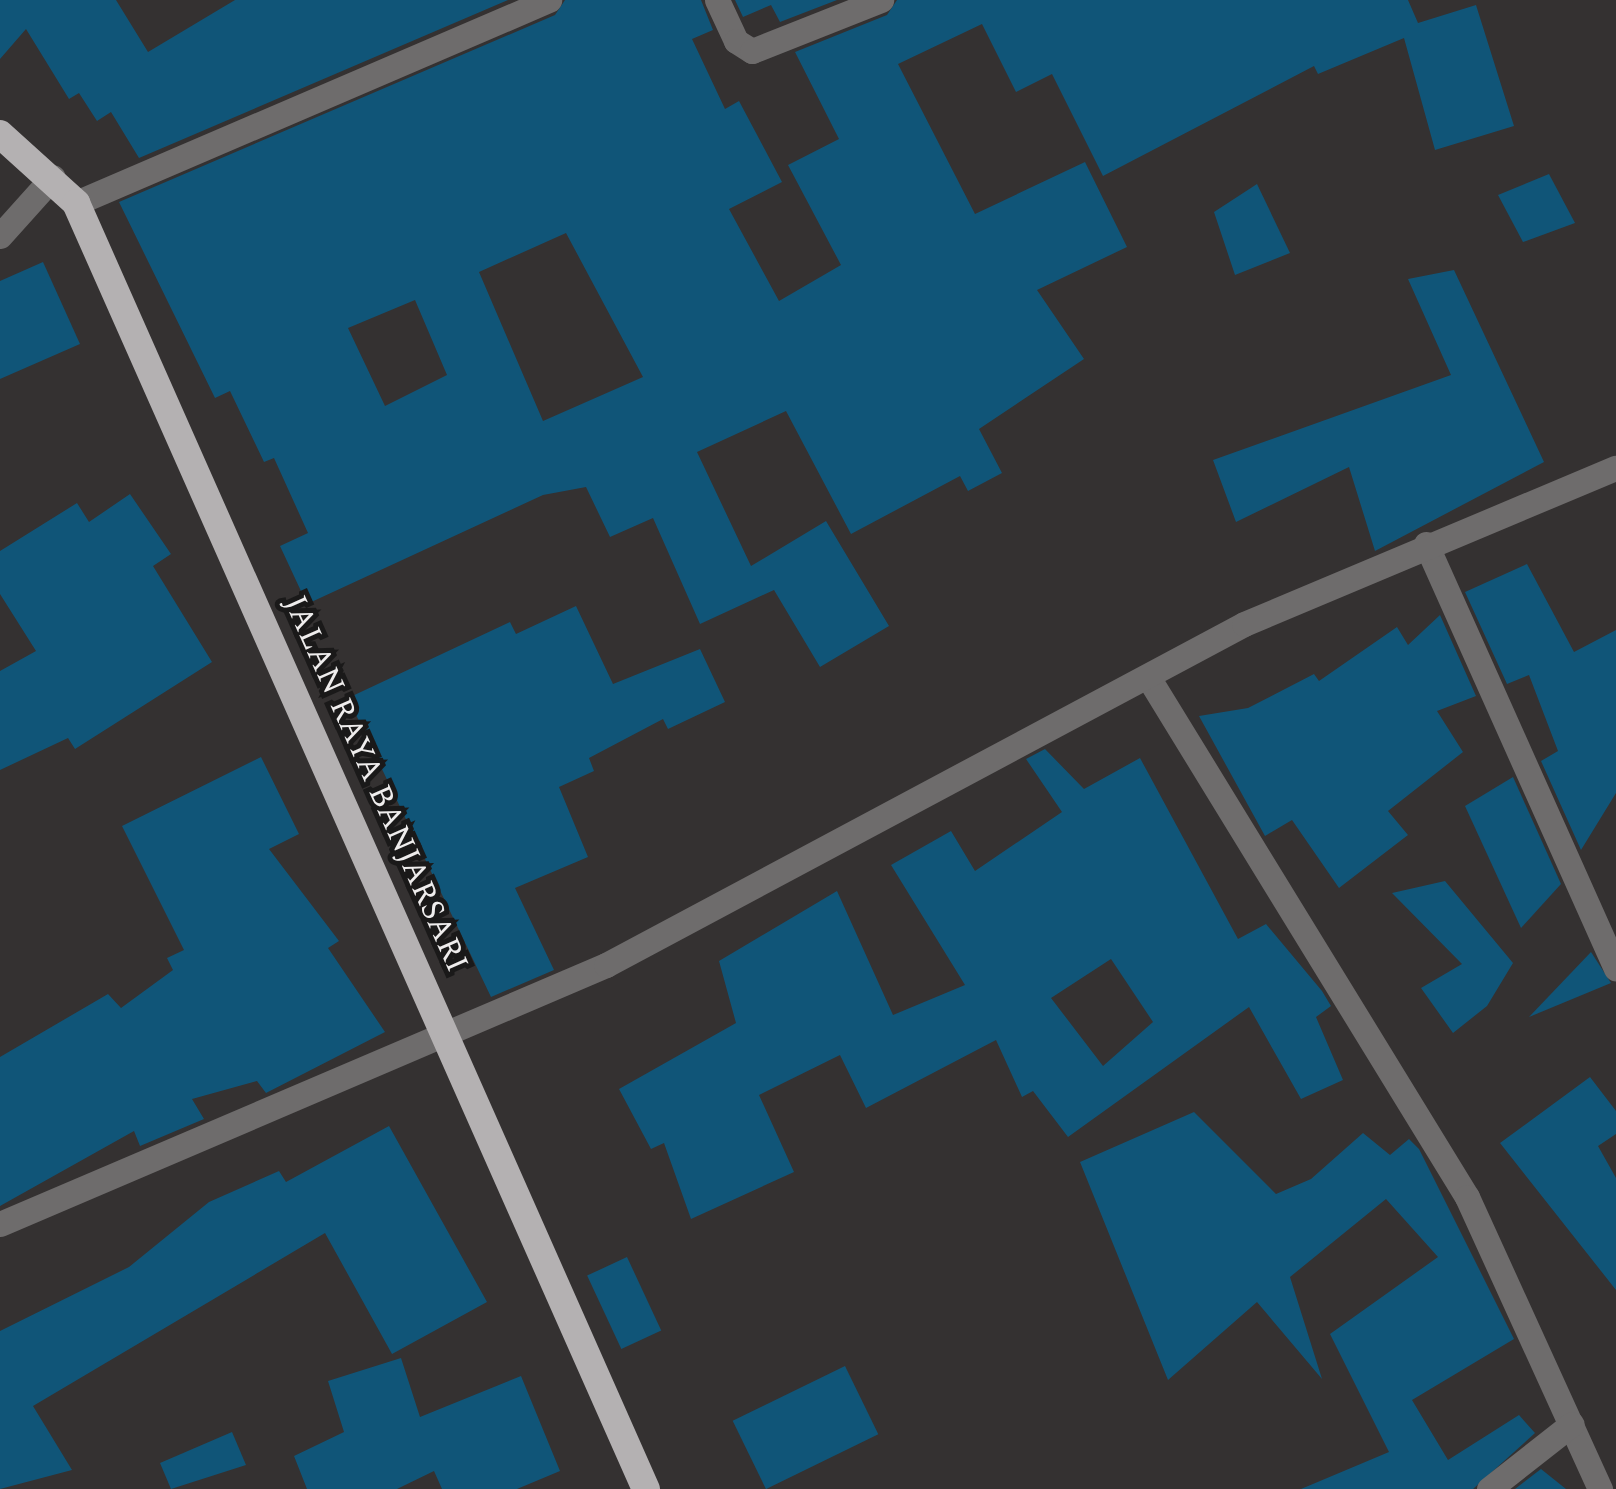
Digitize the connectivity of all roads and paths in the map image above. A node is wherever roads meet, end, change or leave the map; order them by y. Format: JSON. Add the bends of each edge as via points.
{"nodes":[{"id":1,"x":548,"y":0,"type":"edge"},
{"id":2,"x":717,"y":0,"type":"edge"},
{"id":3,"x":881,"y":0,"type":"edge"},
{"id":4,"x":0,"y":134,"type":"edge"},
{"id":5,"x":53,"y":177,"type":"junction"},
{"id":6,"x":76,"y":203,"type":"junction"},
{"id":7,"x":0,"y":236,"type":"edge"},
{"id":8,"x":1616,"y":468,"type":"edge"},
{"id":9,"x":1426,"y":544,"type":"junction"},
{"id":10,"x":1148,"y":676,"type":"junction"},
{"id":11,"x":1616,"y":968,"type":"edge"},
{"id":12,"x":449,"y":1033,"type":"junction"},
{"id":13,"x":0,"y":1224,"type":"edge"},
{"id":14,"x":1572,"y":1424,"type":"junction"},
{"id":15,"x":646,"y":1489,"type":"edge"},
{"id":16,"x":1489,"y":1489,"type":"edge"},
{"id":17,"x":1600,"y":1489,"type":"edge"}],
"edges":[{"from":1,"to":6,"type":"street"},
{"from":2,"to":3,"type":"street","via":[[736,41],[752,51]]},
{"from":4,"to":5,"type":"highway","name":"JALAN RAYA BANJARSARI"},
{"from":5,"to":6,"type":"highway","name":"JALAN RAYA BANJARSARI"},
{"from":5,"to":7,"type":"street"},
{"from":6,"to":12,"type":"highway","name":"JALAN RAYA BANJARSARI"},
{"from":8,"to":9,"type":"street"},
{"from":9,"to":10,"type":"street"},
{"from":9,"to":11,"type":"street"},
{"from":10,"to":12,"type":"street","via":[[606,965]]},
{"from":10,"to":14,"type":"street","via":[[1466,1197]]},
{"from":12,"to":13,"type":"street"},
{"from":12,"to":15,"type":"highway","name":"JALAN RAYA BANJARSARI"},
{"from":14,"to":16,"type":"street"},
{"from":14,"to":17,"type":"street"}]}
